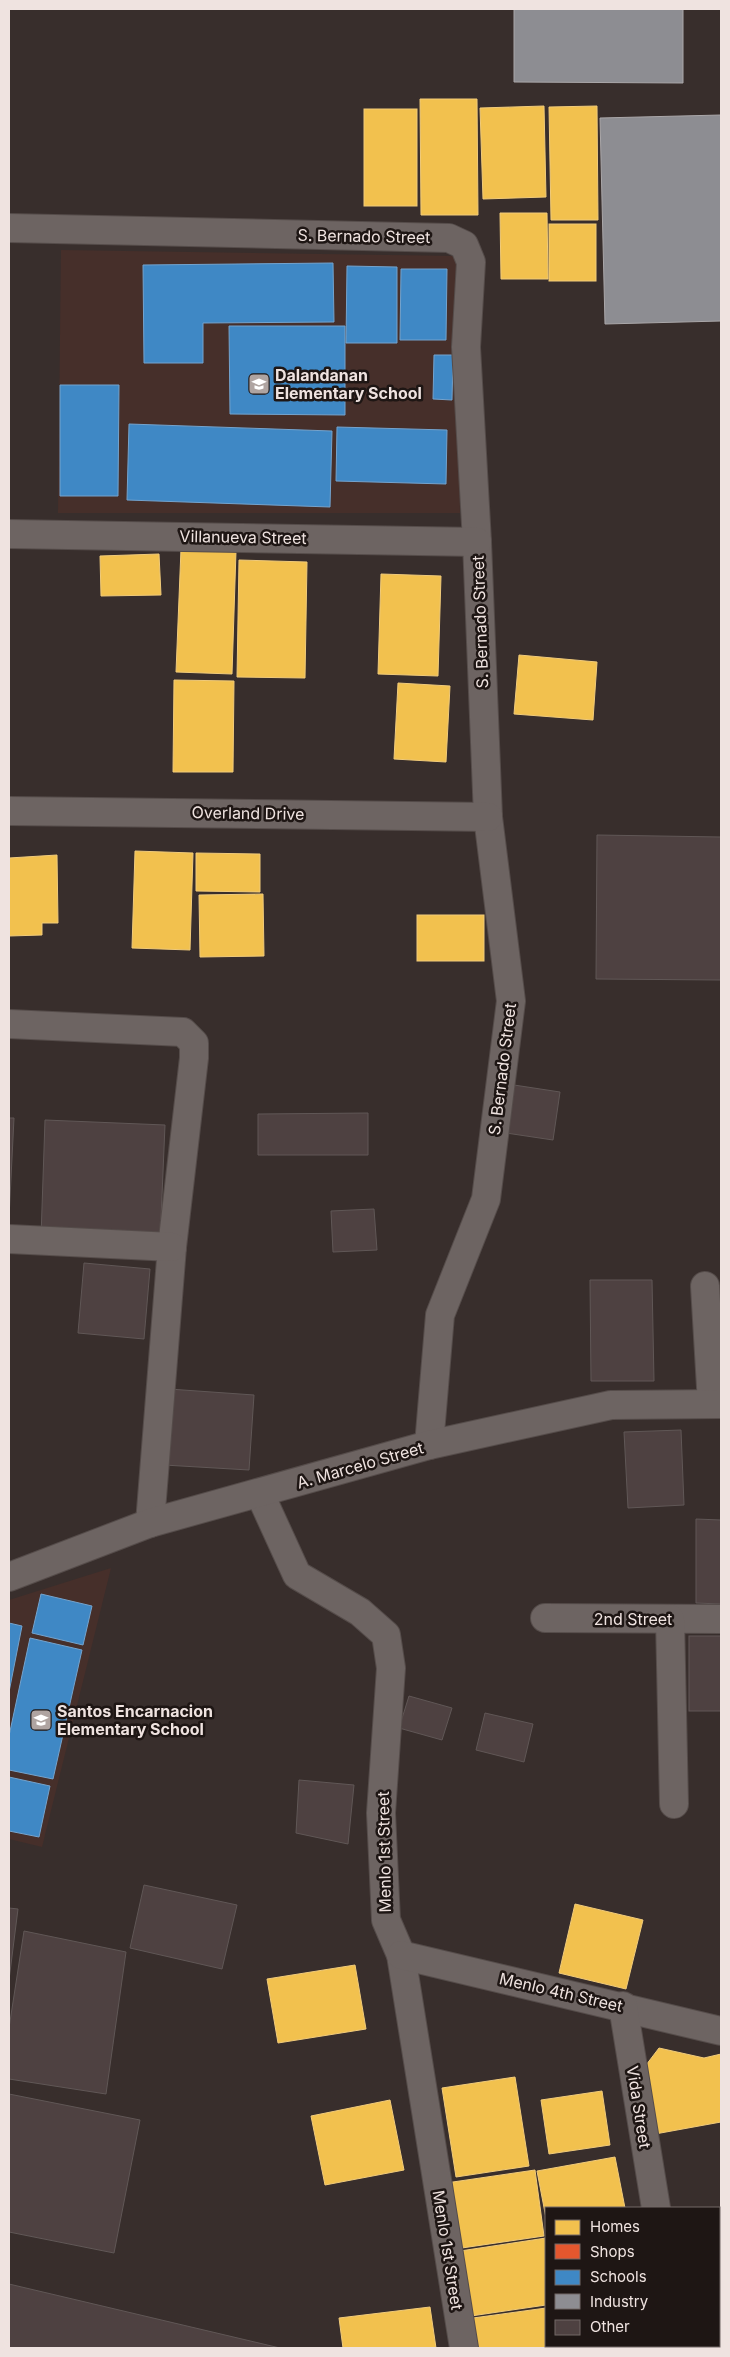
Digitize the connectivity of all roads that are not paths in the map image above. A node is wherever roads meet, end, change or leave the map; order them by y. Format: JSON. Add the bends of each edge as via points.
{"nodes":[{"id":1,"x":9,"y":228,"type":"edge"},
{"id":2,"x":9,"y":534,"type":"edge"},
{"id":3,"x":477,"y":542,"type":"junction"},
{"id":4,"x":9,"y":811,"type":"edge"},
{"id":5,"x":488,"y":816,"type":"junction"},
{"id":6,"x":9,"y":1024,"type":"edge"},
{"id":7,"x":9,"y":1239,"type":"edge"},
{"id":8,"x":172,"y":1247,"type":"junction"},
{"id":9,"x":705,"y":1286,"type":"dead end"},
{"id":10,"x":717,"y":1404,"type":"edge"},
{"id":11,"x":429,"y":1444,"type":"junction"},
{"id":12,"x":260,"y":1494,"type":"junction"},
{"id":13,"x":150,"y":1523,"type":"junction"},
{"id":14,"x":9,"y":1577,"type":"edge"},
{"id":15,"x":545,"y":1618,"type":"dead end"},
{"id":16,"x":670,"y":1619,"type":"junction"},
{"id":17,"x":721,"y":1619,"type":"edge"},
{"id":18,"x":674,"y":1804,"type":"dead end"},
{"id":19,"x":401,"y":1955,"type":"junction"},
{"id":20,"x":623,"y":2006,"type":"junction"},
{"id":21,"x":721,"y":2031,"type":"edge"},
{"id":22,"x":656,"y":2207,"type":"edge"},
{"id":23,"x":464,"y":2348,"type":"edge"}],
"edges":[{"from":1,"to":3,"type":"street","name":"S. Bernado Street","via":[[449,238],[464,245],[471,262],[466,347]]},
{"from":2,"to":3,"type":"street","name":"Villanueva Street"},
{"from":3,"to":5,"type":"street","name":"S. Bernado Street"},
{"from":4,"to":5,"type":"street","name":"Overland Drive"},
{"from":5,"to":11,"type":"street","name":"S. Bernado Street","via":[[511,1001],[486,1199],[440,1315]]},
{"from":6,"to":8,"type":"street","via":[[183,1032],[194,1043]]},
{"from":7,"to":8,"type":"street"},
{"from":8,"to":13,"type":"street"},
{"from":9,"to":10,"type":"street"},
{"from":10,"to":11,"type":"street","name":"A. Marcelo Street","via":[[611,1405]]},
{"from":11,"to":12,"type":"street","name":"A. Marcelo Street"},
{"from":12,"to":13,"type":"street","name":"A. Marcelo Street"},
{"from":12,"to":19,"type":"street","name":"Menlo 1st Street","via":[[298,1575],[360,1612],[386,1635],[391,1668],[381,1813],[383,1872],[386,1920]]},
{"from":13,"to":14,"type":"street","name":"A. Marcelo Street"},
{"from":15,"to":16,"type":"street","name":"2nd Street"},
{"from":16,"to":17,"type":"street","name":"2nd Street"},
{"from":16,"to":18,"type":"street"},
{"from":19,"to":20,"type":"street","name":"Menlo 4th Street"},
{"from":19,"to":23,"type":"street","name":"Menlo 1st Street"},
{"from":20,"to":21,"type":"street","name":"Menlo 4th Street"},
{"from":20,"to":22,"type":"street","name":"Vida Street"}]}
